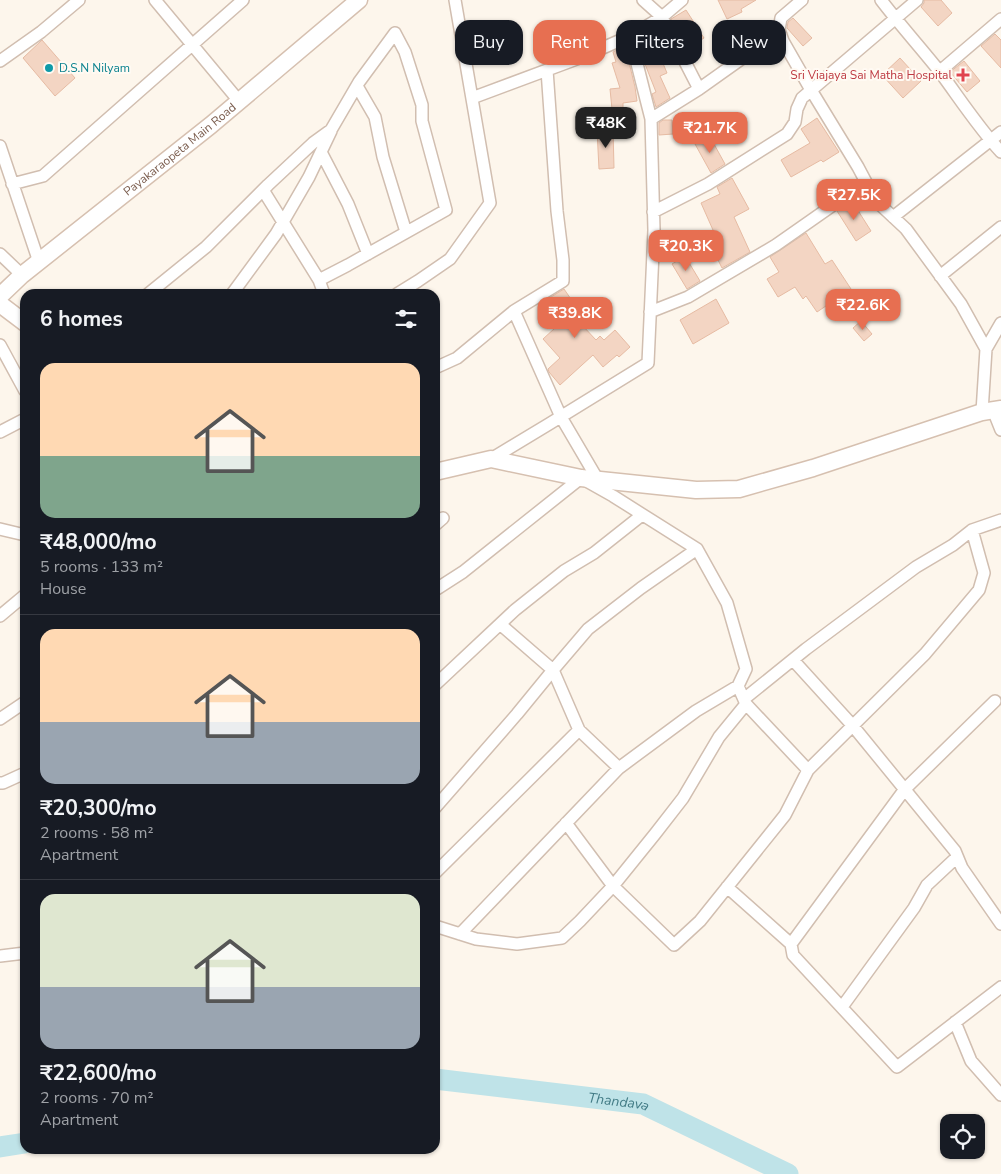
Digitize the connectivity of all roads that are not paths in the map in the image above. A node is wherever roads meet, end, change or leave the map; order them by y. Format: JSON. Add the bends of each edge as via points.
{"nodes":[{"id":1,"x":79,"y":0,"type":"edge"},
{"id":2,"x":155,"y":0,"type":"edge"},
{"id":3,"x":243,"y":0,"type":"edge"},
{"id":4,"x":359,"y":0,"type":"edge"},
{"id":5,"x":455,"y":0,"type":"edge"},
{"id":6,"x":643,"y":0,"type":"edge"},
{"id":7,"x":682,"y":0,"type":"edge"},
{"id":8,"x":802,"y":0,"type":"edge"},
{"id":9,"x":882,"y":0,"type":"edge"},
{"id":10,"x":917,"y":0,"type":"edge"},
{"id":11,"x":662,"y":17,"type":"junction"},
{"id":12,"x":895,"y":19,"type":"junction"},
{"id":13,"x":1001,"y":19,"type":"edge"},
{"id":14,"x":657,"y":20,"type":"edge"},
{"id":15,"x":781,"y":20,"type":"edge"},
{"id":16,"x":616,"y":42,"type":"edge"},
{"id":17,"x":786,"y":44,"type":"edge"},
{"id":18,"x":192,"y":45,"type":"junction"},
{"id":19,"x":0,"y":61,"type":"edge"},
{"id":20,"x":637,"y":65,"type":"edge"},
{"id":21,"x":733,"y":65,"type":"edge"},
{"id":22,"x":547,"y":70,"type":"junction"},
{"id":23,"x":939,"y":72,"type":"junction"},
{"id":24,"x":357,"y":86,"type":"junction"},
{"id":25,"x":699,"y":89,"type":"junction"},
{"id":26,"x":811,"y":90,"type":"junction"},
{"id":27,"x":472,"y":98,"type":"junction"},
{"id":28,"x":239,"y":101,"type":"junction"},
{"id":29,"x":651,"y":119,"type":"junction"},
{"id":30,"x":331,"y":130,"type":"junction"},
{"id":31,"x":1001,"y":132,"type":"edge"},
{"id":32,"x":990,"y":141,"type":"junction"},
{"id":33,"x":0,"y":146,"type":"edge"},
{"id":34,"x":321,"y":152,"type":"junction"},
{"id":35,"x":1001,"y":152,"type":"edge"},
{"id":36,"x":3,"y":170,"type":"edge"},
{"id":37,"x":866,"y":182,"type":"junction"},
{"id":38,"x":12,"y":184,"type":"junction"},
{"id":39,"x":263,"y":190,"type":"junction"},
{"id":40,"x":654,"y":212,"type":"junction"},
{"id":41,"x":894,"y":217,"type":"junction"},
{"id":42,"x":283,"y":222,"type":"junction"},
{"id":43,"x":1001,"y":227,"type":"edge"},
{"id":44,"x":406,"y":232,"type":"junction"},
{"id":45,"x":0,"y":254,"type":"edge"},
{"id":46,"x":368,"y":254,"type":"junction"},
{"id":47,"x":39,"y":262,"type":"junction"},
{"id":48,"x":22,"y":275,"type":"junction"},
{"id":49,"x":940,"y":276,"type":"junction"},
{"id":50,"x":319,"y":280,"type":"junction"},
{"id":51,"x":154,"y":289,"type":"edge"},
{"id":52,"x":236,"y":289,"type":"edge"},
{"id":53,"x":322,"y":289,"type":"edge"},
{"id":54,"x":405,"y":289,"type":"edge"},
{"id":55,"x":0,"y":296,"type":"edge"},
{"id":56,"x":0,"y":304,"type":"edge"},
{"id":57,"x":514,"y":311,"type":"junction"},
{"id":58,"x":650,"y":312,"type":"junction"},
{"id":59,"x":20,"y":319,"type":"edge"},
{"id":60,"x":1001,"y":323,"type":"edge"},
{"id":61,"x":0,"y":345,"type":"edge"},
{"id":62,"x":986,"y":349,"type":"junction"},
{"id":63,"x":440,"y":366,"type":"edge"},
{"id":64,"x":20,"y":382,"type":"edge"},
{"id":65,"x":992,"y":410,"type":"edge"},
{"id":66,"x":561,"y":417,"type":"junction"},
{"id":67,"x":20,"y":422,"type":"edge"},
{"id":68,"x":1001,"y":430,"type":"edge"},
{"id":69,"x":0,"y":432,"type":"edge"},
{"id":70,"x":491,"y":459,"type":"junction"},
{"id":71,"x":440,"y":471,"type":"edge"},
{"id":72,"x":590,"y":479,"type":"junction"},
{"id":73,"x":642,"y":515,"type":"junction"},
{"id":74,"x":1001,"y":520,"type":"edge"},
{"id":75,"x":0,"y":529,"type":"edge"},
{"id":76,"x":972,"y":530,"type":"junction"},
{"id":77,"x":20,"y":534,"type":"edge"},
{"id":78,"x":697,"y":549,"type":"junction"},
{"id":79,"x":440,"y":587,"type":"edge"},
{"id":80,"x":20,"y":598,"type":"edge"},
{"id":81,"x":0,"y":616,"type":"edge"},
{"id":82,"x":500,"y":624,"type":"junction"},
{"id":83,"x":793,"y":660,"type":"junction"},
{"id":84,"x":554,"y":670,"type":"junction"},
{"id":85,"x":440,"y":680,"type":"edge"},
{"id":86,"x":738,"y":686,"type":"junction"},
{"id":87,"x":745,"y":702,"type":"junction"},
{"id":88,"x":995,"y":702,"type":"dead end"},
{"id":89,"x":20,"y":705,"type":"edge"},
{"id":90,"x":0,"y":719,"type":"edge"},
{"id":91,"x":853,"y":726,"type":"junction"},
{"id":92,"x":579,"y":730,"type":"junction"},
{"id":93,"x":619,"y":768,"type":"junction"},
{"id":94,"x":808,"y":770,"type":"junction"},
{"id":95,"x":20,"y":775,"type":"edge"},
{"id":96,"x":0,"y":783,"type":"edge"},
{"id":97,"x":905,"y":789,"type":"junction"},
{"id":98,"x":440,"y":802,"type":"edge"},
{"id":99,"x":566,"y":823,"type":"junction"},
{"id":100,"x":958,"y":856,"type":"junction"},
{"id":101,"x":440,"y":868,"type":"edge"},
{"id":102,"x":613,"y":886,"type":"junction"},
{"id":103,"x":727,"y":886,"type":"junction"},
{"id":104,"x":1001,"y":924,"type":"edge"},
{"id":105,"x":440,"y":928,"type":"edge"},
{"id":106,"x":460,"y":934,"type":"junction"},
{"id":107,"x":791,"y":944,"type":"junction"},
{"id":108,"x":20,"y":954,"type":"edge"},
{"id":109,"x":0,"y":956,"type":"edge"},
{"id":110,"x":1001,"y":987,"type":"edge"},
{"id":111,"x":842,"y":1007,"type":"junction"},
{"id":112,"x":956,"y":1022,"type":"junction"},
{"id":113,"x":1001,"y":1094,"type":"edge"}],
"edges":[{"from":1,"to":19,"type":"street"},
{"from":2,"to":18,"type":"street"},
{"from":3,"to":18,"type":"street"},
{"from":4,"to":28,"type":"main road","name":"Payakaraopeta Main Road"},
{"from":5,"to":27,"type":"street"},
{"from":6,"to":11,"type":"street"},
{"from":7,"to":11,"type":"street"},
{"from":8,"to":15,"type":"street"},
{"from":9,"to":12,"type":"street"},
{"from":10,"to":12,"type":"street"},
{"from":11,"to":14,"type":"street"},
{"from":11,"to":25,"type":"street"},
{"from":12,"to":23,"type":"street"},
{"from":12,"to":26,"type":"street"},
{"from":13,"to":23,"type":"street"},
{"from":16,"to":22,"type":"street"},
{"from":17,"to":26,"type":"street"},
{"from":18,"to":28,"type":"street"},
{"from":18,"to":38,"type":"street","via":[[43,176]]},
{"from":20,"to":29,"type":"street"},
{"from":21,"to":25,"type":"street"},
{"from":22,"to":27,"type":"street"},
{"from":22,"to":57,"type":"street","via":[[563,281]]},
{"from":23,"to":32,"type":"street"},
{"from":24,"to":30,"type":"street"},
{"from":24,"to":44,"type":"street","via":[[375,117],[383,157]]},
{"from":24,"to":44,"type":"street","via":[[395,33],[405,52],[422,105],[422,121],[446,210]]},
{"from":25,"to":29,"type":"street"},
{"from":26,"to":37,"type":"street"},
{"from":26,"to":40,"type":"street","via":[[796,109],[795,122],[787,134],[708,184]]},
{"from":27,"to":54,"type":"street","via":[[490,203],[450,259]]},
{"from":28,"to":47,"type":"main road","name":"Payakaraopeta Main Road"},
{"from":29,"to":40,"type":"street"},
{"from":30,"to":34,"type":"street"},
{"from":30,"to":39,"type":"street"},
{"from":31,"to":32,"type":"street"},
{"from":32,"to":35,"type":"street"},
{"from":32,"to":41,"type":"street"},
{"from":33,"to":36,"type":"street"},
{"from":34,"to":42,"type":"street"},
{"from":34,"to":46,"type":"street","via":[[348,204]]},
{"from":36,"to":38,"type":"street"},
{"from":37,"to":41,"type":"street","via":[[876,201]]},
{"from":37,"to":58,"type":"street","via":[[776,245],[688,297]]},
{"from":38,"to":47,"type":"street"},
{"from":39,"to":42,"type":"street"},
{"from":39,"to":51,"type":"street","via":[[206,247]]},
{"from":40,"to":58,"type":"street"},
{"from":41,"to":49,"type":"street"},
{"from":42,"to":50,"type":"street"},
{"from":42,"to":52,"type":"street"},
{"from":43,"to":49,"type":"street"},
{"from":44,"to":46,"type":"street"},
{"from":45,"to":48,"type":"street"},
{"from":46,"to":50,"type":"street"},
{"from":47,"to":48,"type":"main road","name":"Payakaraopeta Main Road"},
{"from":48,"to":55,"type":"main road","name":"Payakaraopeta Main Road"},
{"from":49,"to":62,"type":"street","via":[[961,304]]},
{"from":50,"to":53,"type":"street"},
{"from":56,"to":59,"type":"main road"},
{"from":57,"to":63,"type":"street","via":[[457,358]]},
{"from":57,"to":66,"type":"street"},
{"from":58,"to":66,"type":"street","via":[[648,363]]},
{"from":60,"to":62,"type":"street"},
{"from":61,"to":64,"type":"street"},
{"from":62,"to":65,"type":"street"},
{"from":65,"to":68,"type":"street"},
{"from":65,"to":72,"type":"main road","via":[[739,489],[696,490]]},
{"from":66,"to":70,"type":"street"},
{"from":66,"to":72,"type":"street"},
{"from":67,"to":69,"type":"street"},
{"from":70,"to":71,"type":"main road"},
{"from":70,"to":72,"type":"main road"},
{"from":72,"to":73,"type":"street"},
{"from":72,"to":79,"type":"street"},
{"from":73,"to":78,"type":"street"},
{"from":73,"to":82,"type":"street","via":[[564,571]]},
{"from":74,"to":76,"type":"street"},
{"from":75,"to":77,"type":"street"},
{"from":76,"to":83,"type":"street","via":[[916,567]]},
{"from":76,"to":91,"type":"street","via":[[984,573],[979,590],[926,654]]},
{"from":78,"to":84,"type":"street","via":[[588,628]]},
{"from":78,"to":86,"type":"street","via":[[727,603],[746,669]]},
{"from":80,"to":81,"type":"street"},
{"from":82,"to":84,"type":"street"},
{"from":82,"to":85,"type":"street"},
{"from":83,"to":87,"type":"street"},
{"from":83,"to":91,"type":"street"},
{"from":84,"to":92,"type":"street"},
{"from":84,"to":98,"type":"street"},
{"from":86,"to":87,"type":"street"},
{"from":86,"to":93,"type":"street","via":[[696,711]]},
{"from":87,"to":94,"type":"street"},
{"from":87,"to":102,"type":"street","via":[[719,737],[683,798]]},
{"from":88,"to":97,"type":"street"},
{"from":89,"to":90,"type":"street"},
{"from":91,"to":94,"type":"street"},
{"from":91,"to":97,"type":"street"},
{"from":92,"to":93,"type":"street"},
{"from":92,"to":101,"type":"street"},
{"from":93,"to":99,"type":"street"},
{"from":94,"to":103,"type":"street","via":[[784,815]]},
{"from":95,"to":96,"type":"street"},
{"from":97,"to":100,"type":"street"},
{"from":97,"to":107,"type":"street"},
{"from":99,"to":102,"type":"street"},
{"from":99,"to":106,"type":"street"},
{"from":100,"to":104,"type":"street","via":[[962,868]]},
{"from":100,"to":111,"type":"street","via":[[927,885]]},
{"from":102,"to":103,"type":"street","via":[[674,945],[700,921]]},
{"from":102,"to":106,"type":"street","via":[[562,938],[517,944]]},
{"from":103,"to":107,"type":"street"},
{"from":105,"to":106,"type":"street"},
{"from":107,"to":111,"type":"street","via":[[793,955]]},
{"from":108,"to":109,"type":"street"},
{"from":110,"to":112,"type":"street"},
{"from":111,"to":112,"type":"street","via":[[897,1067]]},
{"from":112,"to":113,"type":"street","via":[[971,1061]]}]}
